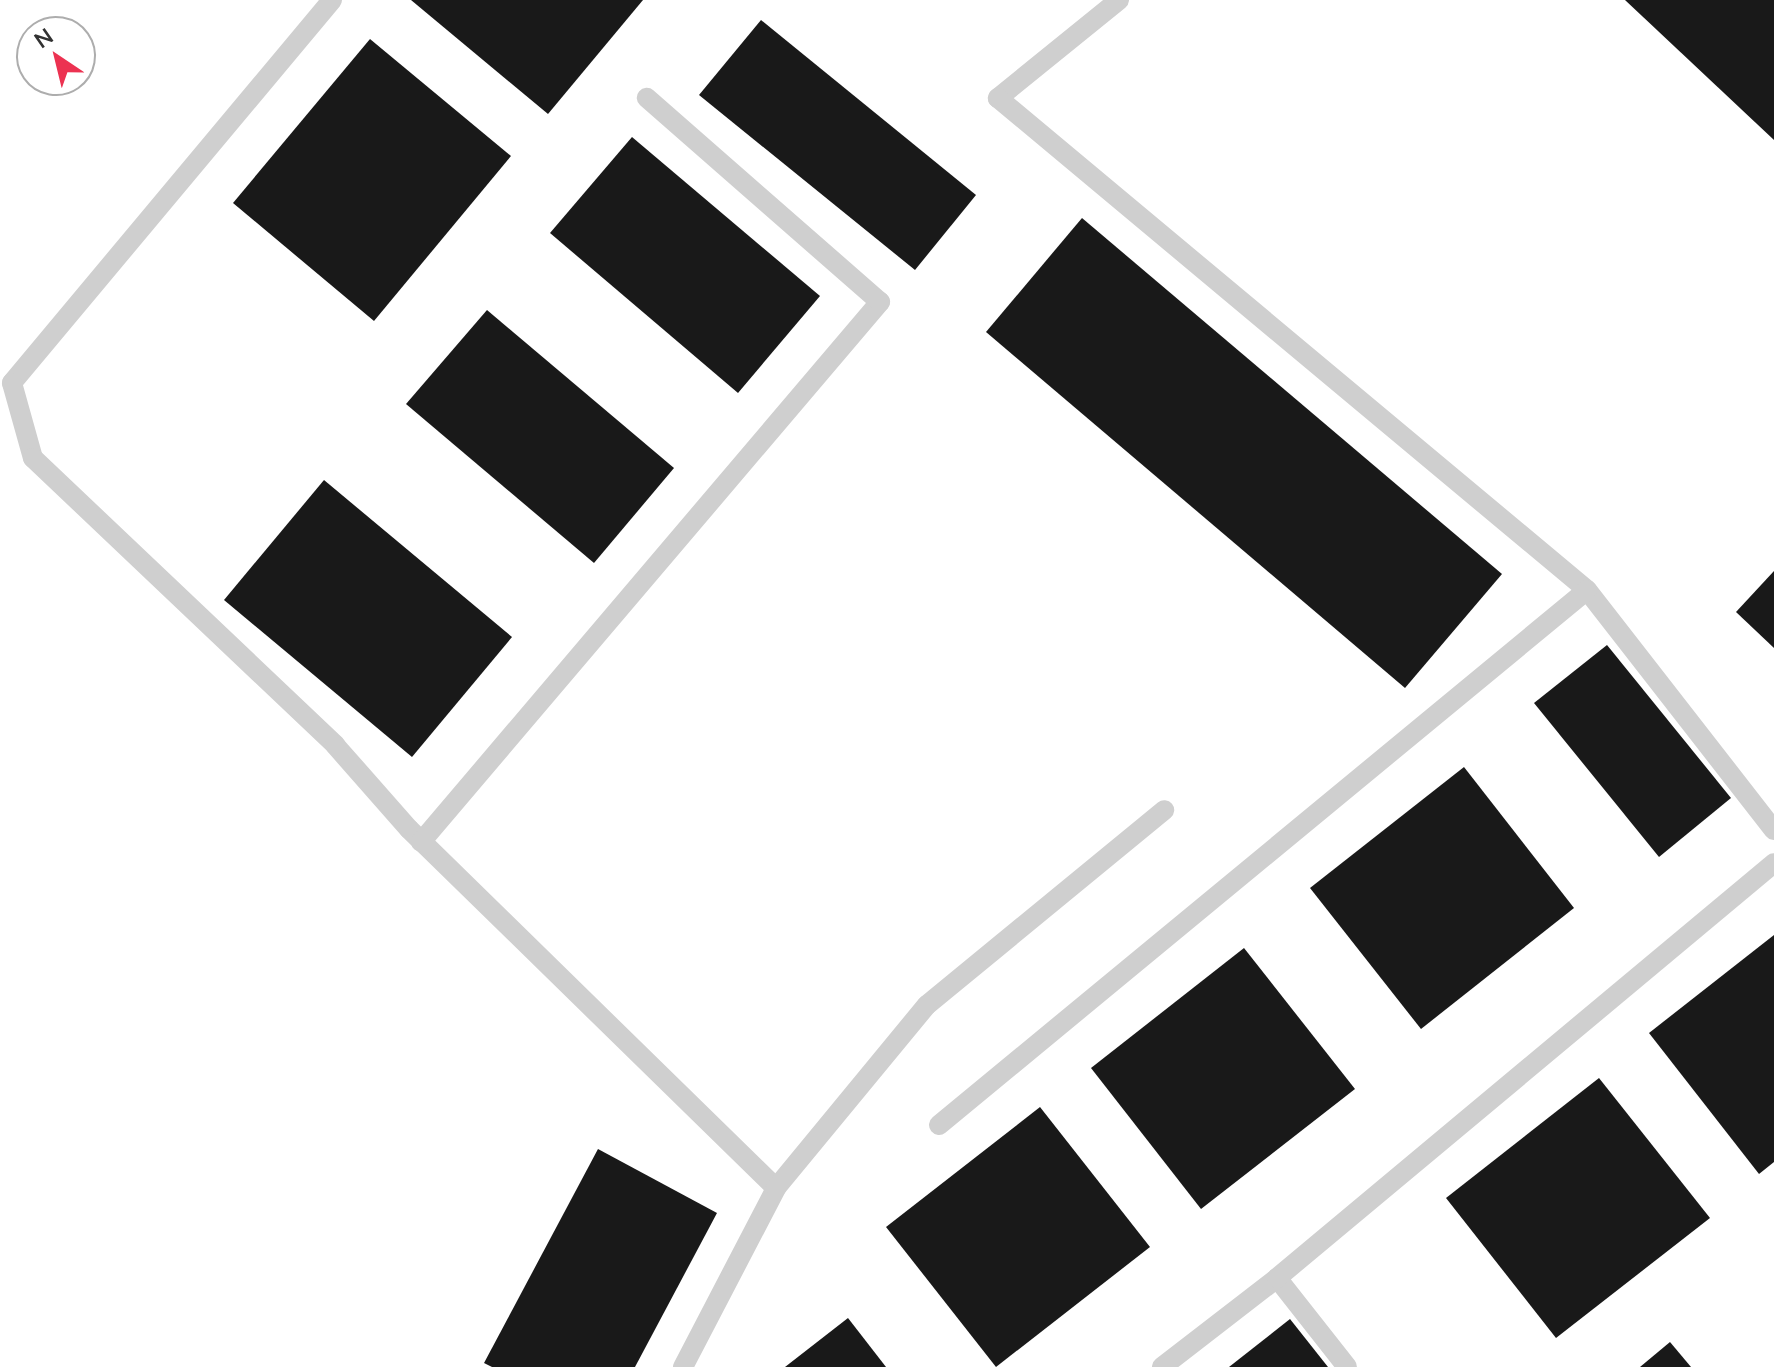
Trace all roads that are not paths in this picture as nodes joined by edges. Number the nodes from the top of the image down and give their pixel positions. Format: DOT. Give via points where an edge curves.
graph roads {
  1 [pos="332,0"];
  2 [pos="1119,0"];
  3 [pos="647,98"];
  4 [pos="1587,590"];
  5 [pos="1164,810"];
  6 [pos="1774,830"];
  7 [pos="421,842"];
  8 [pos="1774,863"];
  9 [pos="939,1125"];
  10 [pos="776,1188"];
  11 [pos="1277,1278"];
  12 [pos="683,1367"];
  13 [pos="1162,1367"];
  14 [pos="1347,1367"];
  1 -- 7 [label="lane" via="12,383 33,458 335,745"];
  2 -- 4 [label="lane" via="998,98"];
  3 -- 7 [label="lane" via="880,302"];
  4 -- 6 [label="lane"];
  4 -- 9 [label="lane"];
  5 -- 10 [label="lane" via="927,1005"];
  7 -- 10 [label="lane"];
  8 -- 11 [label="lane"];
  10 -- 12 [label="lane"];
  11 -- 13 [label="lane"];
  11 -- 14 [label="lane"];
}
